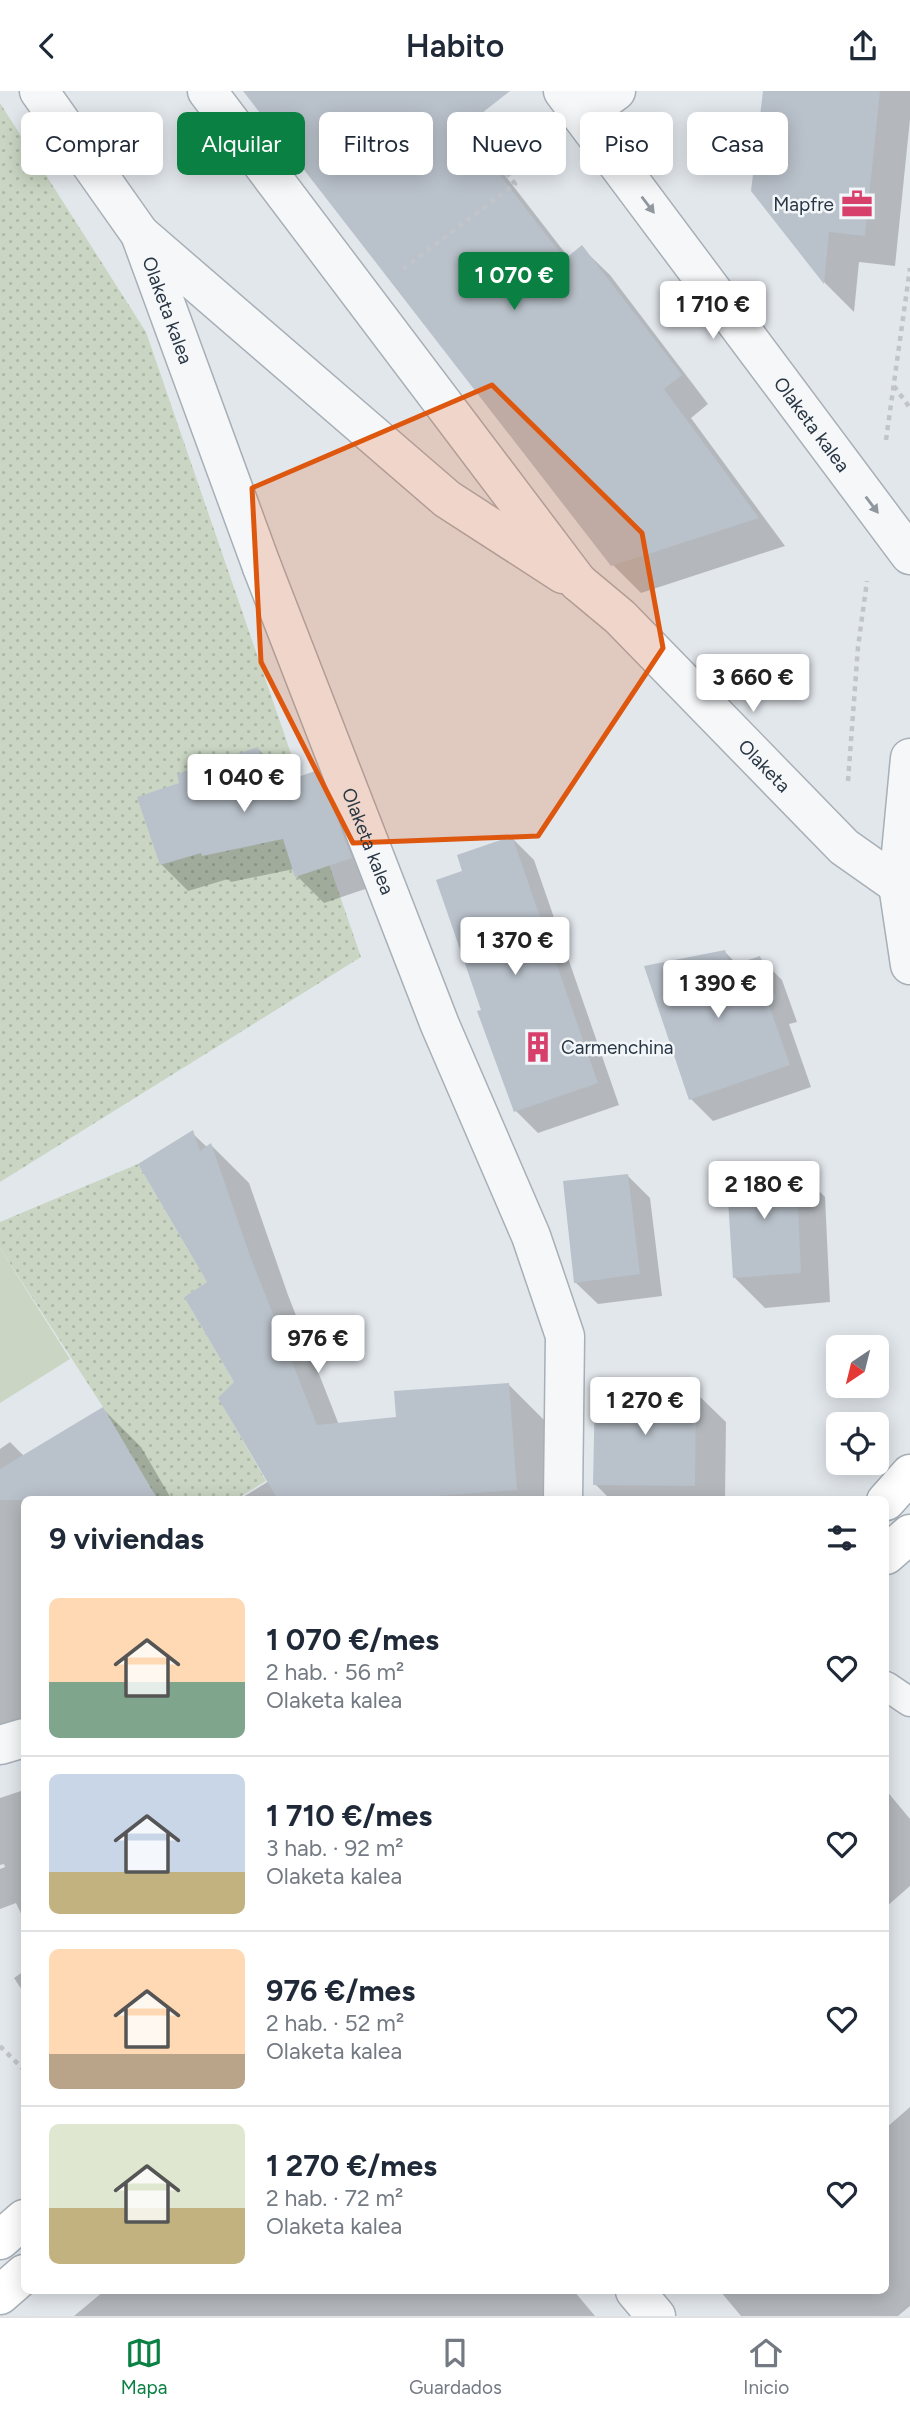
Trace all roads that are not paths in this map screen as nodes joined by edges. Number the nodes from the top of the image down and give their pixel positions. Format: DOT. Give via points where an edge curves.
graph roads {
  1 [pos="39,91"];
  2 [pos="207,91"];
  3 [pos="616,91"];
  4 [pos="573,103"];
  5 [pos="140,234"];
  6 [pos="910,555"];
  7 [pos="578,582"];
  8 [pos="910,758"];
  9 [pos="898,885"];
  10 [pos="910,965"];
  11 [pos="910,1474"];
  12 [pos="563,1496"];
  13 [pos="889,1498"];
  14 [pos="910,1534"];
  15 [pos="889,1552"];
  16 [pos="889,1688"];
  17 [pos="910,1702"];
  18 [pos="21,1739"];
  19 [pos="0,1745"];
  20 [pos="21,2222"];
  21 [pos="0,2240"];
  22 [pos="21,2277"];
  23 [pos="638,2294"];
  24 [pos="0,2295"];
  25 [pos="656,2316"];
  1 -- 5 [label="street, Olaketa kalea"];
  2 -- 7 [label="street"];
  3 -- 4 [label="street"];
  4 -- 6 [label="street, Olaketa kalea, one-way"];
  5 -- 7 [label="street" via="447,499"];
  5 -- 12 [label="street, Olaketa kalea" via="262,567 440,1025 531,1235 565,1336"];
  7 -- 9 [label="street, Olaketa" via="620,617 844,847"];
  8 -- 9 [label="street"];
  9 -- 10 [label="street"];
  11 -- 13 [label="main road"];
  14 -- 15 [label="main road"];
  16 -- 17 [label="lane"];
  18 -- 19 [label="street"];
  20 -- 21 [label="main road"];
  22 -- 24 [label="main road"];
  23 -- 25 [label="street"];
}
